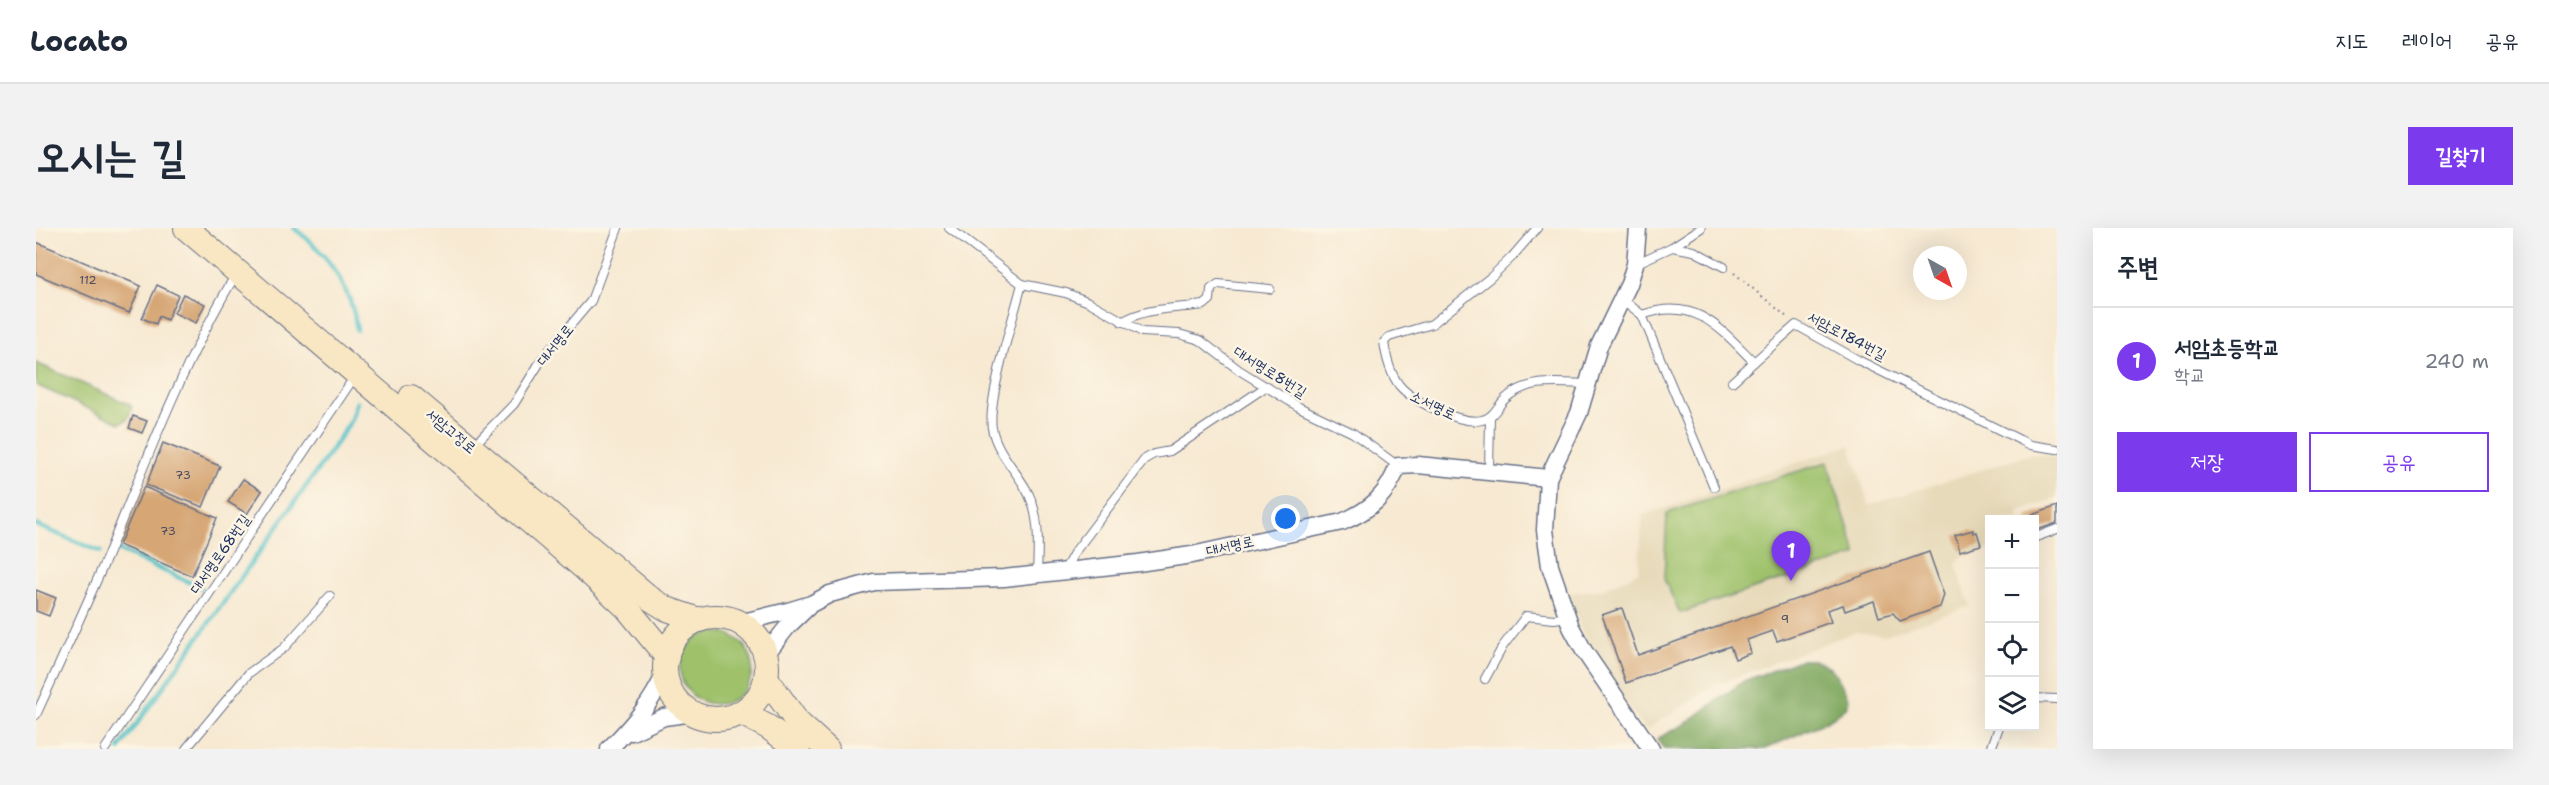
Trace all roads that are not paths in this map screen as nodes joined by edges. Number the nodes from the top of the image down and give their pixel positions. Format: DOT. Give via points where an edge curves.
graph roads {
  1 [pos="186,228"];
  2 [pos="211,228"];
  3 [pos="618,228"];
  4 [pos="949,228"];
  5 [pos="1537,228"];
  6 [pos="1701,228"];
  7 [pos="1636,230"];
  8 [pos="1672,247"];
  9 [pos="1635,264"];
  10 [pos="1724,267"];
  11 [pos="237,271"];
  12 [pos="1022,284"];
  13 [pos="1270,289"];
  14 [pos="1623,300"];
  15 [pos="1642,315"];
  16 [pos="1122,322"];
  17 [pos="1755,362"];
  18 [pos="357,373"];
  19 [pos="1732,382"];
  20 [pos="1588,384"];
  21 [pos="1267,386"];
  22 [pos="1490,417"];
  23 [pos="471,448"];
  24 [pos="2057,449"];
  25 [pos="1398,466"];
  26 [pos="1489,471"];
  27 [pos="1548,478"];
  28 [pos="1714,487"];
  29 [pos="2057,529"];
  30 [pos="2039,536"];
  31 [pos="1064,572"];
  32 [pos="1037,575"];
  33 [pos="330,596"];
  34 [pos="811,604"];
  35 [pos="1567,617"];
  36 [pos="699,620"];
  37 [pos="739,623"];
  38 [pos="766,654"];
  39 [pos="666,665"];
  40 [pos="766,678"];
  41 [pos="1485,679"];
  42 [pos="2039,698"];
  43 [pos="2057,699"];
  44 [pos="741,712"];
  45 [pos="693,713"];
  46 [pos="36,715"];
  47 [pos="1997,731"];
  48 [pos="613,746"];
  49 [pos="105,749"];
  50 [pos="186,749"];
  51 [pos="798,749"];
  52 [pos="827,749"];
  53 [pos="1651,749"];
  54 [pos="1991,749"];
  1 -- 11 [label="main road, 서암고정로"];
  2 -- 23 [label="main road, 서암고정로"];
  3 -- 23 [label="lane, 대서명로" via="591,301 542,359 514,404"];
  4 -- 12 [label="lane, 대서명로8번길"];
  5 -- 22 [label="lane, 소서명로" via="1511,258 1442,317 1384,342 1390,369 1410,395 1455,417 1476,421"];
  6 -- 8 [label="lane"];
  7 -- 9 [label="street"];
  8 -- 9 [label="lane"];
  8 -- 10 [label="lane" via="1694,251"];
  9 -- 14 [label="street"];
  11 -- 18 [label="main road, 서암고정로"];
  11 -- 46 [label="lane" via="191,358"];
  12 -- 16 [label="lane, 대서명로8번길" via="1066,293 1108,311"];
  12 -- 32 [label="lane" via="996,386 991,426 1000,449 1033,503"];
  13 -- 16 [label="lane" via="1218,284 1211,289 1210,300 1204,305 1146,311"];
  14 -- 15 [label="lane"];
  14 -- 20 [label="street" via="1599,346"];
  15 -- 17 [label="lane" via="1679,308 1695,313 1714,324"];
  15 -- 28 [label="lane"];
  16 -- 21 [label="lane, 대서명로8번길" via="1142,332 1192,336"];
  17 -- 19 [label="lane"];
  17 -- 24 [label="lane, 서암로184번길" via="1796,325 2020,440"];
  18 -- 39 [label="main road, 서암고정로" via="627,608"];
  18 -- 49 [label="lane, 대서명로68번길"];
  20 -- 22 [label="lane" via="1534,383 1522,387"];
  20 -- 27 [label="street" via="1573,430"];
  21 -- 25 [label="lane, 대서명로8번길" via="1299,407 1353,433"];
  21 -- 31 [label="lane" via="1170,452 1145,459"];
  22 -- 26 [label="lane"];
  23 -- 36 [label="main road, 서암고정로" via="651,599"];
  25 -- 26 [label="street"];
  25 -- 31 [label="street, 대서명로" via="1374,506 1342,522 1192,555"];
  26 -- 27 [label="street"];
  27 -- 35 [label="street" via="1545,530 1550,566"];
  29 -- 30 [label="lane"];
  31 -- 32 [label="street, 대서명로"];
  32 -- 34 [label="street, 대서명로" via="874,582 830,594"];
  33 -- 50 [label="lane" via="284,648 249,674"];
  34 -- 37 [label="street, 대서명로"];
  34 -- 38 [label="street"];
  35 -- 41 [label="lane" via="1526,616"];
  35 -- 53 [label="street" via="1584,651"];
  36 -- 37 [label="main road" via="715,617"];
  36 -- 39 [label="main road" via="673,641"];
  37 -- 38 [label="main road" via="758,639"];
  38 -- 40 [label="main road"];
  39 -- 45 [label="main road" via="670,689 679,703"];
  39 -- 48 [label="street" via="655,696"];
  40 -- 44 [label="main road" via="755,702"];
  40 -- 52 [label="main road" via="798,723"];
  42 -- 43 [label="lane"];
  44 -- 45 [label="main road" via="709,719"];
  44 -- 51 [label="main road"];
  45 -- 48 [label="street" via="648,723"];
  47 -- 54 [label="lane"];
}
